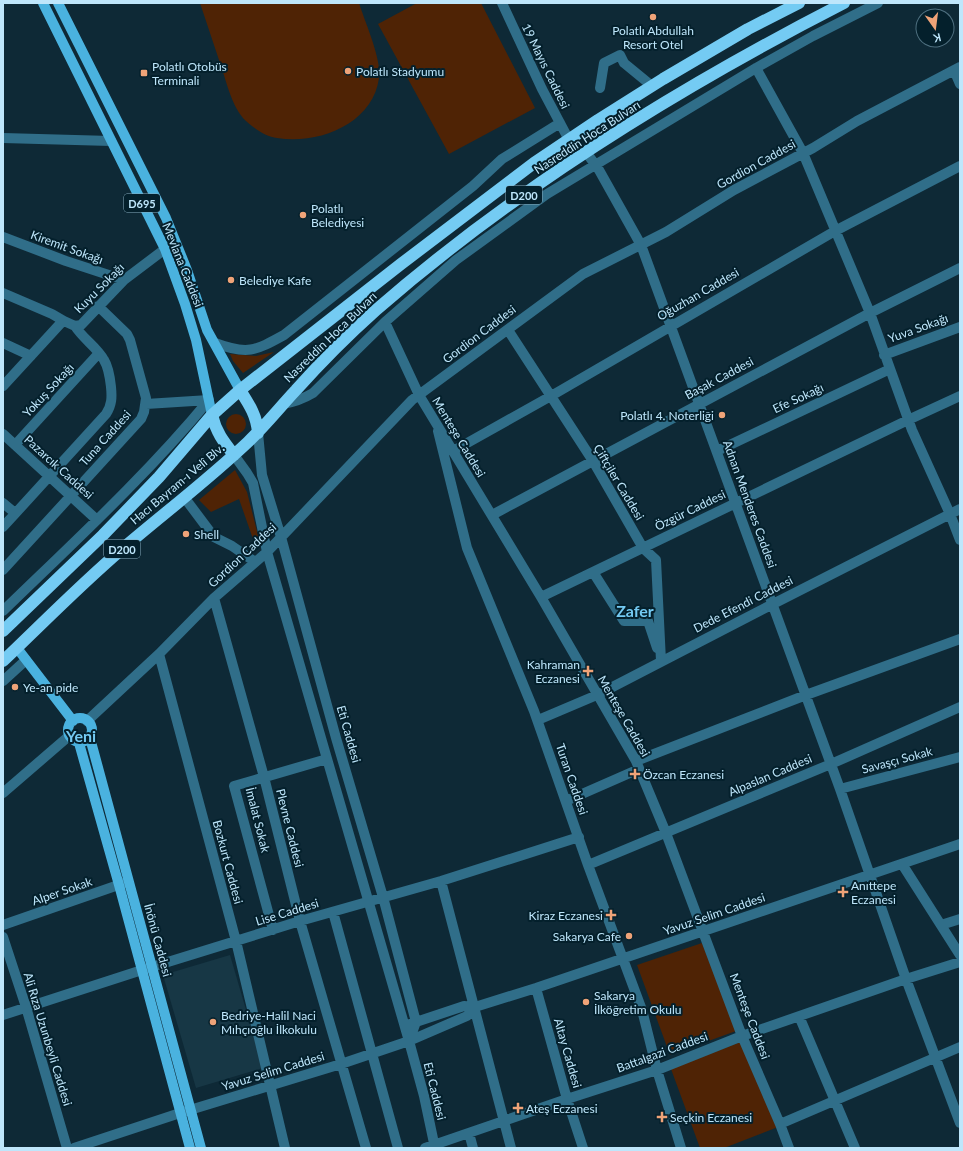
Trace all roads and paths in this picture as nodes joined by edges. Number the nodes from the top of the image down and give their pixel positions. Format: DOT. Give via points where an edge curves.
graph roads {
  1 [pos="43,3"];
  2 [pos="58,3"];
  3 [pos="502,3"];
  4 [pos="799,3"];
  5 [pos="844,3"];
  6 [pos="878,3"];
  7 [pos="756,68"];
  8 [pos="957,68"];
  9 [pos="960,84"];
  10 [pos="652,86"];
  11 [pos="600,88"];
  12 [pos="560,124"];
  13 [pos="3,138"];
  14 [pos="569,140"];
  15 [pos="111,141"];
  16 [pos="586,152"];
  17 [pos="803,153"];
  18 [pos="596,164"];
  19 [pos="960,166"];
  20 [pos="835,231"];
  21 [pos="409,236"];
  22 [pos="3,237"];
  23 [pos="641,244"];
  24 [pos="165,249"];
  25 [pos="420,249"];
  26 [pos="960,268"];
  27 [pos="124,280"];
  28 [pos="3,293"];
  29 [pos="98,306"];
  30 [pos="870,313"];
  31 [pos="64,321"];
  32 [pos="385,322"];
  33 [pos="671,325"];
  34 [pos="75,326"];
  35 [pos="960,327"];
  36 [pos="508,330"];
  37 [pos="3,343"];
  38 [pos="215,344"];
  39 [pos="99,353"];
  40 [pos="884,355"];
  41 [pos="31,356"];
  42 [pos="890,369"];
  43 [pos="3,386"];
  44 [pos="240,390"];
  45 [pos="419,395"];
  46 [pos="551,396"];
  47 [pos="960,396"];
  48 [pos="209,400"];
  49 [pos="699,403"];
  50 [pos="146,404"];
  51 [pos="224,404"];
  52 [pos="283,404"];
  53 [pos="212,415"];
  54 [pos="908,420"];
  55 [pos="435,421"];
  56 [pos="258,433"];
  57 [pos="3,434"];
  58 [pos="247,443"];
  59 [pos="15,445"];
  60 [pos="453,451"];
  61 [pos="717,451"];
  62 [pos="234,455"];
  63 [pos="593,461"];
  64 [pos="153,464"];
  65 [pos="163,473"];
  66 [pos="49,475"];
  67 [pos="71,495"];
  68 [pos="184,497"];
  69 [pos="3,503"];
  70 [pos="736,503"];
  71 [pos="960,510"];
  72 [pos="16,513"];
  73 [pos="950,514"];
  74 [pos="492,515"];
  75 [pos="97,520"];
  76 [pos="3,527"];
  77 [pos="281,538"];
  78 [pos="960,540"];
  79 [pos="643,548"];
  80 [pos="267,552"];
  81 [pos="255,562"];
  82 [pos="3,570"];
  83 [pos="594,572"];
  84 [pos="541,597"];
  85 [pos="214,598"];
  86 [pos="773,604"];
  87 [pos="3,611"];
  88 [pos="3,631"];
  89 [pos="960,639"];
  90 [pos="17,648"];
  91 [pos="159,654"];
  92 [pos="26,660"];
  93 [pos="3,661"];
  94 [pos="661,661"];
  95 [pos="3,681"];
  96 [pos="597,695"];
  97 [pos="806,695"];
  98 [pos="960,707"];
  99 [pos="73,720"];
  100 [pos="538,720"];
  101 [pos="88,721"];
  102 [pos="69,736"];
  103 [pos="90,738"];
  104 [pos="78,743"];
  105 [pos="960,757"];
  106 [pos="327,759"];
  107 [pos="831,764"];
  108 [pos="637,765"];
  109 [pos="264,777"];
  110 [pos="840,789"];
  111 [pos="3,793"];
  112 [pos="566,801"];
  113 [pos="666,833"];
  114 [pos="579,837"];
  115 [pos="960,844"];
  116 [pos="902,864"];
  117 [pos="588,865"];
  118 [pos="870,875"];
  119 [pos="441,881"];
  120 [pos="124,883"];
  121 [pos="383,897"];
  122 [pos="369,902"];
  123 [pos="333,912"];
  124 [pos="960,918"];
  125 [pos="300,921"];
  126 [pos="3,925"];
  127 [pos="941,925"];
  128 [pos="273,930"];
  129 [pos="704,932"];
  130 [pos="3,937"];
  131 [pos="236,941"];
  132 [pos="960,955"];
  133 [pos="623,959"];
  134 [pos="960,962"];
  135 [pos="152,967"];
  136 [pos="142,970"];
  137 [pos="906,979"];
  138 [pos="536,988"];
  139 [pos="26,1007"];
  140 [pos="475,1007"];
  141 [pos="3,1015"];
  142 [pos="799,1016"];
  143 [pos="416,1022"];
  144 [pos="405,1026"];
  145 [pos="742,1036"];
  146 [pos="409,1041"];
  147 [pos="960,1047"];
  148 [pos="371,1054"];
  149 [pos="935,1057"];
  150 [pos="341,1064"];
  151 [pos="657,1070"];
  152 [pos="270,1085"];
  153 [pos="567,1099"];
  154 [pos="834,1100"];
  155 [pos="185,1111"];
  156 [pos="503,1121"];
  157 [pos="960,1123"];
  158 [pos="780,1124"];
  159 [pos="469,1133"];
  160 [pos="432,1147"];
  161 [pos="67,1148"];
  162 [pos="74,1148"];
  163 [pos="190,1148"];
  164 [pos="200,1148"];
  165 [pos="285,1148"];
  166 [pos="366,1148"];
  167 [pos="398,1148"];
  168 [pos="473,1148"];
  169 [pos="511,1148"];
  170 [pos="583,1148"];
  171 [pos="681,1148"];
  172 [pos="789,1148"];
  173 [pos="854,1148"];
  1 -- 15 [label="main road, Mevlana Caddesi / D695"];
  2 -- 38 [label="main road, Mevlana Caddesi / D695" via="166,218 205,324"];
  3 -- 12 [label="street, 19 Mayıs Caddesi"];
  4 -- 10 [label="highway, Nasreddin Hoca Bulvarı / D200" via="748,29"];
  5 -- 16 [label="highway, Nasreddin Hoca Bulvarı / D200" via="685,91"];
  6 -- 7 [label="street"];
  7 -- 17 [label="street"];
  7 -- 18 [label="street"];
  8 -- 9 [label="street"];
  8 -- 17 [label="street, Gordion Caddesi"];
  10 -- 11 [label="street" via="624,63 620,55 604,63"];
  10 -- 14 [label="highway, Nasreddin Hoca Bulvarı / D200"];
  12 -- 14 [label="street, 19 Mayıs Caddesi"];
  12 -- 21 [label="street" via="502,159 473,186"];
  13 -- 15 [label="street"];
  14 -- 25 [label="highway, Nasreddin Hoca Bulvarı / D200" via="509,181"];
  15 -- 24 [label="main road, Mevlana Caddesi / D695"];
  16 -- 18 [label="street, Adnan Menderes Caddesi"];
  16 -- 52 [label="highway, Nasreddin Hoca Bulvarı / D200" via="409,282 350,334"];
  17 -- 20 [label="street"];
  17 -- 23 [label="street, Gordion Caddesi"];
  18 -- 23 [label="street, Adnan Menderes Caddesi"];
  18 -- 32 [label="street" via="547,194 456,260"];
  19 -- 20 [label="street, Oğuzhan Caddesi"];
  20 -- 30 [label="street"];
  20 -- 33 [label="street, Oğuzhan Caddesi"];
  21 -- 25 [label="street"];
  21 -- 38 [label="street" via="284,335 254,350 240,351"];
  22 -- 27 [label="street, Kiremit Sokağı"];
  23 -- 33 [label="street, Adnan Menderes Caddesi"];
  23 -- 36 [label="street, Gordion Caddesi" via="583,274"];
  24 -- 27 [label="street, Kuyu Sokağı"];
  24 -- 48 [label="main road, Mevlana Caddesi / D695" via="186,304"];
  25 -- 44 [label="highway, Nasreddin Hoca Bulvarı / D200"];
  26 -- 30 [label="street, Başak Caddesi"];
  27 -- 29 [label="street, Kuyu Sokağı"];
  28 -- 31 [label="street"];
  29 -- 34 [label="street, Kuyu Sokağı" via="81,325"];
  29 -- 50 [label="street, Tuna Caddesi" via="130,340"];
  30 -- 40 [label="street"];
  30 -- 49 [label="street, Başak Caddesi"];
  31 -- 34 [label="street, Kuyu Sokağı"];
  31 -- 41 [label="street, Kuyu Sokağı"];
  32 -- 45 [label="street, Menteşe Caddesi"];
  32 -- 52 [label="street" via="313,393 304,399"];
  33 -- 46 [label="street, Oğuzhan Caddesi"];
  33 -- 49 [label="street, Adnan Menderes Caddesi"];
  34 -- 39 [label="street"];
  35 -- 40 [label="street, Yuva Sokağı"];
  36 -- 45 [label="street, Gordion Caddesi"];
  36 -- 46 [label="street, Çiftçiler Caddesi"];
  37 -- 41 [label="street"];
  38 -- 44 [label="main road, Mevlana Caddesi / D695"];
  39 -- 59 [label="street, Yokuş Sokağı"];
  39 -- 66 [label="street" via="104,358 108,370 111,405 106,414"];
  40 -- 42 [label="street"];
  41 -- 43 [label="street, Kuyu Sokağı"];
  42 -- 54 [label="street"];
  42 -- 61 [label="street, Efe Sokağı"];
  44 -- 51 [label="highway, Nasreddin Hoca Bulvarı / D200"];
  44 -- 56 [label="highway" via="256,418"];
  45 -- 55 [label="street, Menteşe Caddesi"];
  45 -- 77 [label="street, Gordion Caddesi"];
  46 -- 60 [label="street, Oğuzhan Caddesi"];
  46 -- 63 [label="street, Çiftçiler Caddesi"];
  47 -- 54 [label="street, Özgür Caddesi"];
  48 -- 50 [label="street"];
  48 -- 53 [label="main road, Mevlana Caddesi / D695"];
  48 -- 64 [label="street"];
  49 -- 61 [label="street, Adnan Menderes Caddesi"];
  49 -- 63 [label="street, Başak Caddesi"];
  50 -- 67 [label="street, Tuna Caddesi" via="141,419"];
  51 -- 53 [label="highway, Hacı Bayram-ı Velî Blv. / D200"];
  52 -- 56 [label="highway, Nasreddin Hoca Bulvarı / D200"];
  53 -- 62 [label="highway" via="218,435"];
  53 -- 65 [label="highway, Hacı Bayram-ı Velî Blv. / D200"];
  54 -- 70 [label="street, Özgür Caddesi"];
  54 -- 73 [label="street"];
  55 -- 60 [label="street, Menteşe Caddesi"];
  55 -- 100 [label="street, Turan Caddesi" via="467,548"];
  56 -- 58 [label="highway, Nasreddin Hoca Bulvarı / D200"];
  56 -- 77 [label="street, Eti Caddesi" via="262,475"];
  57 -- 59 [label="street, Pazarcık Caddesi"];
  58 -- 62 [label="highway, Hacı Bayram-ı Velî Blv. / D200"];
  59 -- 66 [label="street, Pazarcık Caddesi"];
  60 -- 74 [label="street, Menteşe Caddesi"];
  61 -- 70 [label="street, Adnan Menderes Caddesi"];
  62 -- 68 [label="highway, Hacı Bayram-ı Velî Blv. / D200"];
  62 -- 80 [label="street, Eti Caddesi" via="253,483"];
  63 -- 74 [label="street, Başak Caddesi"];
  63 -- 79 [label="street, Çiftçiler Caddesi"];
  64 -- 65 [label="street"];
  64 -- 75 [label="street"];
  65 -- 88 [label="highway, Hacı Bayram-ı Velî Blv. / D200" via="80,558"];
  66 -- 67 [label="street, Pazarcık Caddesi"];
  66 -- 72 [label="street"];
  67 -- 75 [label="street, Pazarcık Caddesi"];
  67 -- 82 [label="street, Tuna Caddesi"];
  68 -- 81 [label="street" via="214,537"];
  68 -- 90 [label="highway, Hacı Bayram-ı Velî Blv. / D200" via="119,552"];
  69 -- 72 [label="street"];
  70 -- 79 [label="street, Özgür Caddesi"];
  70 -- 86 [label="street, Adnan Menderes Caddesi"];
  71 -- 73 [label="street, Dede Efendi Caddesi"];
  72 -- 76 [label="street"];
  73 -- 78 [label="street"];
  73 -- 86 [label="street, Dede Efendi Caddesi"];
  74 -- 84 [label="street, Menteşe Caddesi"];
  75 -- 87 [label="street"];
  77 -- 80 [label="street, Gordion Caddesi"];
  77 -- 121 [label="street, Eti Caddesi"];
  79 -- 83 [label="street, Özgür Caddesi"];
  79 -- 94 [label="street, Çiftçiler Caddesi" via="656,560"];
  80 -- 81 [label="street, Gordion Caddesi"];
  80 -- 106 [label="street, Eti Caddesi"];
  81 -- 85 [label="street, Gordion Caddesi"];
  83 -- 84 [label="street, Özgür Caddesi"];
  83 -- 94 [label="street" via="624,621 648,620"];
  84 -- 96 [label="street, Menteşe Caddesi"];
  85 -- 91 [label="street, Gordion Caddesi"];
  85 -- 109 [label="street, Plevne Caddesi"];
  86 -- 94 [label="street, Dede Efendi Caddesi"];
  86 -- 97 [label="street, Adnan Menderes Caddesi"];
  89 -- 97 [label="street"];
  90 -- 92 [label="main road"];
  90 -- 93 [label="highway, Hacı Bayram-ı Velî Blv. / D200"];
  91 -- 101 [label="street, Gordion Caddesi"];
  91 -- 131 [label="street, Bozkurt Caddesi"];
  92 -- 95 [label="street"];
  92 -- 99 [label="main road"];
  94 -- 96 [label="street, Dede Efendi Caddesi"];
  96 -- 100 [label="street, Dede Efendi Caddesi"];
  96 -- 108 [label="street, Menteşe Caddesi"];
  97 -- 107 [label="street, Adnan Menderes Caddesi"];
  97 -- 108 [label="street"];
  98 -- 107 [label="street, Alpaslan Caddesi"];
  99 -- 101 [label="main road" via="80,718"];
  99 -- 102 [label="main road" via="68,727"];
  100 -- 112 [label="street, Turan Caddesi"];
  101 -- 103 [label="main road" via="92,727"];
  102 -- 104 [label="main road"];
  102 -- 111 [label="street"];
  103 -- 104 [label="main road"];
  103 -- 120 [label="main road, İnönü Caddesi"];
  104 -- 120 [label="main road, İnönü Caddesi"];
  105 -- 110 [label="street, Savaşçı Sokak"];
  106 -- 109 [label="street, İmalat Sokak"];
  106 -- 122 [label="street, Eti Caddesi"];
  107 -- 110 [label="street, Adnan Menderes Caddesi"];
  107 -- 113 [label="street, Alpaslan Caddesi"];
  108 -- 112 [label="street"];
  108 -- 113 [label="street, Menteşe Caddesi"];
  109 -- 125 [label="street, Plevne Caddesi"];
  109 -- 128 [label="street, İmalat Sokak" via="234,786"];
  110 -- 118 [label="street, Adnan Menderes Caddesi"];
  112 -- 114 [label="street, Turan Caddesi"];
  113 -- 117 [label="street, Alpaslan Caddesi"];
  113 -- 129 [label="street, Menteşe Caddesi"];
  114 -- 117 [label="street, Turan Caddesi"];
  114 -- 119 [label="street, Lise Caddesi"];
  115 -- 116 [label="street, Yavuz Selim Caddesi"];
  116 -- 118 [label="street, Yavuz Selim Caddesi"];
  116 -- 127 [label="street"];
  117 -- 133 [label="street, Turan Caddesi"];
  118 -- 129 [label="street, Yavuz Selim Caddesi"];
  118 -- 137 [label="street, Adnan Menderes Caddesi"];
  119 -- 121 [label="street, Lise Caddesi"];
  119 -- 140 [label="street"];
  120 -- 126 [label="street, Alper Sokak"];
  120 -- 135 [label="main road, İnönü Caddesi"];
  120 -- 136 [label="main road, İnönü Caddesi"];
  121 -- 122 [label="street, Lise Caddesi"];
  121 -- 143 [label="street, Eti Caddesi"];
  122 -- 123 [label="street, Lise Caddesi"];
  122 -- 144 [label="street, Eti Caddesi"];
  123 -- 125 [label="street, Lise Caddesi"];
  123 -- 148 [label="street"];
  124 -- 127 [label="street"];
  125 -- 128 [label="street, Lise Caddesi"];
  125 -- 150 [label="street, Plevne Caddesi"];
  127 -- 132 [label="street"];
  128 -- 131 [label="street, Lise Caddesi"];
  129 -- 133 [label="street, Yavuz Selim Caddesi"];
  129 -- 145 [label="street, Menteşe Caddesi"];
  130 -- 139 [label="street, Ali Rıza Uzunbeyli Caddesi"];
  131 -- 135 [label="street, Lise Caddesi"];
  131 -- 152 [label="street, Bozkurt Caddesi"];
  133 -- 138 [label="street, Yavuz Selim Caddesi"];
  133 -- 151 [label="street, Turan Caddesi" via="642,1010"];
  134 -- 137 [label="street, Battalgazi Caddesi"];
  135 -- 136 [label="street, Lise Caddesi"];
  135 -- 155 [label="main road, İnönü Caddesi"];
  136 -- 139 [label="street, Lise Caddesi"];
  136 -- 155 [label="main road, İnönü Caddesi"];
  137 -- 142 [label="street, Battalgazi Caddesi"];
  137 -- 149 [label="street, Adnan Menderes Caddesi"];
  138 -- 140 [label="street, Yavuz Selim Caddesi"];
  138 -- 153 [label="street, Altay Caddesi"];
  139 -- 141 [label="street, Lise Caddesi"];
  139 -- 161 [label="street, Ali Rıza Uzunbeyli Caddesi"];
  140 -- 143 [label="street, Yavuz Selim Caddesi" via="464,1006"];
  140 -- 146 [label="street, Yavuz Selim Caddesi" via="466,1016"];
  140 -- 156 [label="street"];
  142 -- 145 [label="street, Battalgazi Caddesi"];
  142 -- 154 [label="street"];
  143 -- 144 [label="street, Yavuz Selim Caddesi"];
  143 -- 146 [label="street"];
  144 -- 146 [label="street, Eti Caddesi"];
  145 -- 151 [label="street, Battalgazi Caddesi"];
  145 -- 158 [label="street, Menteşe Caddesi"];
  146 -- 148 [label="street, Yavuz Selim Caddesi"];
  146 -- 160 [label="street, Eti Caddesi" via="424,1096"];
  147 -- 149 [label="street"];
  148 -- 150 [label="street, Yavuz Selim Caddesi"];
  148 -- 167 [label="street"];
  149 -- 154 [label="street"];
  149 -- 157 [label="street, Adnan Menderes Caddesi"];
  150 -- 152 [label="street, Yavuz Selim Caddesi"];
  150 -- 166 [label="street, Plevne Caddesi"];
  151 -- 153 [label="street, Battalgazi Caddesi"];
  151 -- 171 [label="street, Turan Caddesi"];
  152 -- 155 [label="street, Yavuz Selim Caddesi"];
  152 -- 165 [label="street, Bozkurt Caddesi"];
  153 -- 156 [label="street, Battalgazi Caddesi"];
  153 -- 170 [label="street, Altay Caddesi"];
  154 -- 158 [label="street"];
  154 -- 173 [label="street"];
  155 -- 162 [label="street, Yavuz Selim Caddesi"];
  155 -- 163 [label="main road, İnönü Caddesi"];
  155 -- 164 [label="main road, İnönü Caddesi"];
  156 -- 159 [label="street, Battalgazi Caddesi"];
  156 -- 169 [label="street"];
  158 -- 172 [label="street, Menteşe Caddesi"];
  159 -- 160 [label="street, Battalgazi Caddesi"];
  159 -- 168 [label="street"];
}
